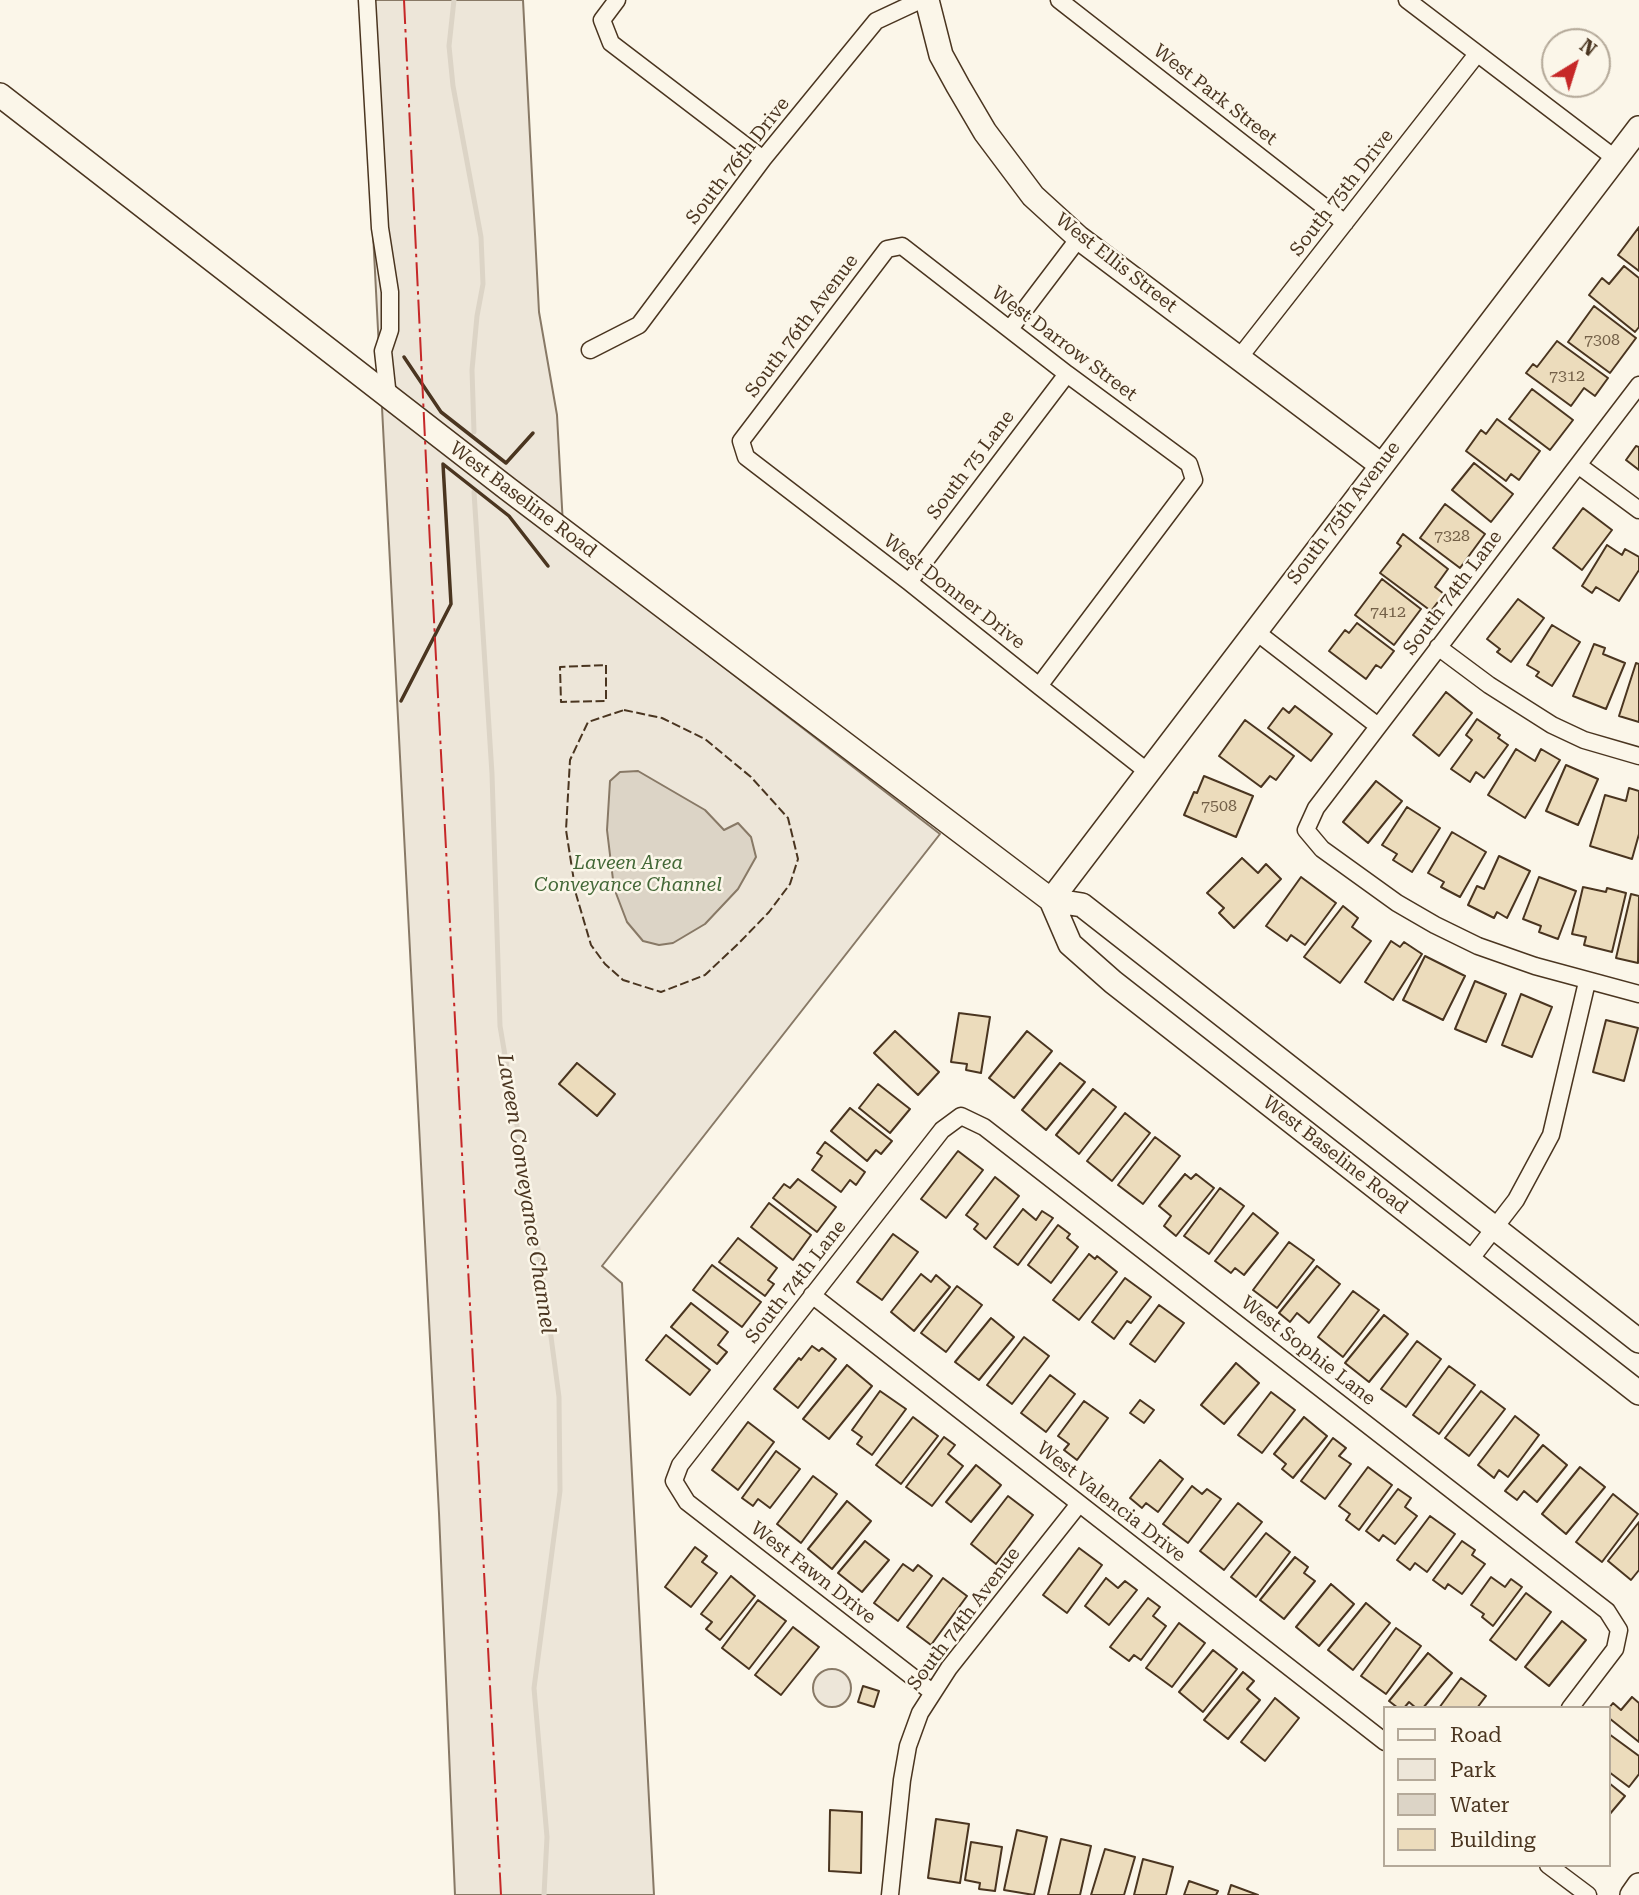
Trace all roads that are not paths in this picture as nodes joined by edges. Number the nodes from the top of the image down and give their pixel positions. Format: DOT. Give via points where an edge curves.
graph roads {
  1 [pos="367,0"];
  2 [pos="617,0"];
  3 [pos="924,0"];
  4 [pos="1059,0"];
  5 [pos="1407,0"];
  6 [pos="1477,54"];
  7 [pos="0,95"];
  8 [pos="1639,128"];
  9 [pos="763,159"];
  10 [pos="1616,159"];
  11 [pos="1345,223"];
  12 [pos="1079,238"];
  13 [pos="902,246"];
  14 [pos="1010,329"];
  15 [pos="590,350"];
  16 [pos="1239,358"];
  17 [pos="1067,374"];
  18 [pos="1639,385"];
  19 [pos="388,397"];
  20 [pos="741,440"];
  21 [pos="1381,465"];
  22 [pos="1578,465"];
  23 [pos="1639,510"];
  24 [pos="909,582"];
  25 [pos="1255,631"];
  26 [pos="1438,647"];
  27 [pos="1039,686"];
  28 [pos="1378,726"];
  29 [pos="1639,756"];
  30 [pos="1148,772"];
  31 [pos="1051,900"];
  32 [pos="1587,982"];
  33 [pos="1639,994"];
  34 [pos="961,1116"];
  35 [pos="1494,1228"];
  36 [pos="1469,1261"];
  37 [pos="812,1295"];
  38 [pos="1639,1341"];
  39 [pos="1639,1393"];
  40 [pos="674,1481"];
  41 [pos="1079,1504"];
  42 [pos="932,1692"];
  43 [pos="1572,1706"];
  44 [pos="1384,1741"];
  45 [pos="1551,1867"];
  46 [pos="1639,1885"];
  47 [pos="890,1895"];
  48 [pos="1588,1895"];
  49 [pos="1632,1895"];
  1 -- 19 [label="street" via="380,228 390,292 390,330 383,351"];
  2 -- 9 [label="street" via="602,20 611,43"];
  3 -- 9 [label="street, South 76th Drive" via="876,21"];
  3 -- 12 [label="main road, West Ellis Street" via="941,55 985,132 1033,196"];
  4 -- 11 [label="street, West Park Street"];
  5 -- 6 [label="street"];
  6 -- 10 [label="street"];
  6 -- 11 [label="street, South 75th Drive"];
  7 -- 19 [label="main road, West Baseline Road"];
  8 -- 10 [label="main road, South 75th Avenue"];
  9 -- 15 [label="street, South 76th Drive" via="639,325"];
  10 -- 21 [label="main road, South 75th Avenue"];
  11 -- 16 [label="street, South 75th Drive"];
  12 -- 14 [label="street"];
  12 -- 16 [label="main road, West Ellis Street"];
  13 -- 14 [label="street, West Darrow Street"];
  13 -- 20 [label="street, South 76th Avenue" via="887,249"];
  14 -- 17 [label="street, West Darrow Street"];
  16 -- 21 [label="main road, West Ellis Street"];
  17 -- 24 [label="street, South 75 Lane"];
  17 -- 27 [label="street, West Darrow Street" via="1189,464 1194,480"];
  18 -- 22 [label="street, South 74th Lane"];
  19 -- 31 [label="main road, West Baseline Road"];
  20 -- 24 [label="street, West Donner Drive" via="746,457"];
  21 -- 25 [label="main road, South 75th Avenue"];
  22 -- 23 [label="street"];
  22 -- 26 [label="street, South 74th Lane"];
  24 -- 27 [label="street, West Donner Drive"];
  25 -- 28 [label="street"];
  25 -- 30 [label="main road, South 75th Avenue"];
  26 -- 28 [label="street, South 74th Lane"];
  26 -- 29 [label="street" via="1552,725"];
  27 -- 30 [label="street, West Donner Drive"];
  28 -- 32 [label="street, South 74th Lane" via="1316,808 1306,830 1322,849 1435,925 1478,946"];
  30 -- 31 [label="main road, South 75th Avenue"];
  31 -- 35 [label="main road, West Baseline Road" via="1082,905"];
  31 -- 36 [label="main road, West Baseline Road" via="1070,944 1112,982"];
  32 -- 33 [label="street"];
  32 -- 35 [label="street" via="1551,1135 1516,1200"];
  34 -- 37 [label="street, South 74th Lane" via="942,1130"];
  34 -- 43 [label="street, West Sophie Lane" via="984,1127 1606,1611 1619,1630 1615,1649"];
  35 -- 36 [label="street"];
  35 -- 38 [label="main road, West Baseline Road"];
  36 -- 39 [label="main road, West Baseline Road"];
  37 -- 40 [label="street, South 74th Lane" via="680,1465"];
  37 -- 41 [label="street, West Valencia Drive"];
  40 -- 42 [label="street, West Fawn Drive" via="687,1502"];
  41 -- 42 [label="street, South 74th Avenue"];
  41 -- 44 [label="street, West Valencia Drive"];
  42 -- 47 [label="street, South 74th Avenue" via="908,1746"];
  45 -- 48 [label="street"];
  46 -- 49 [label="main road"];
}
